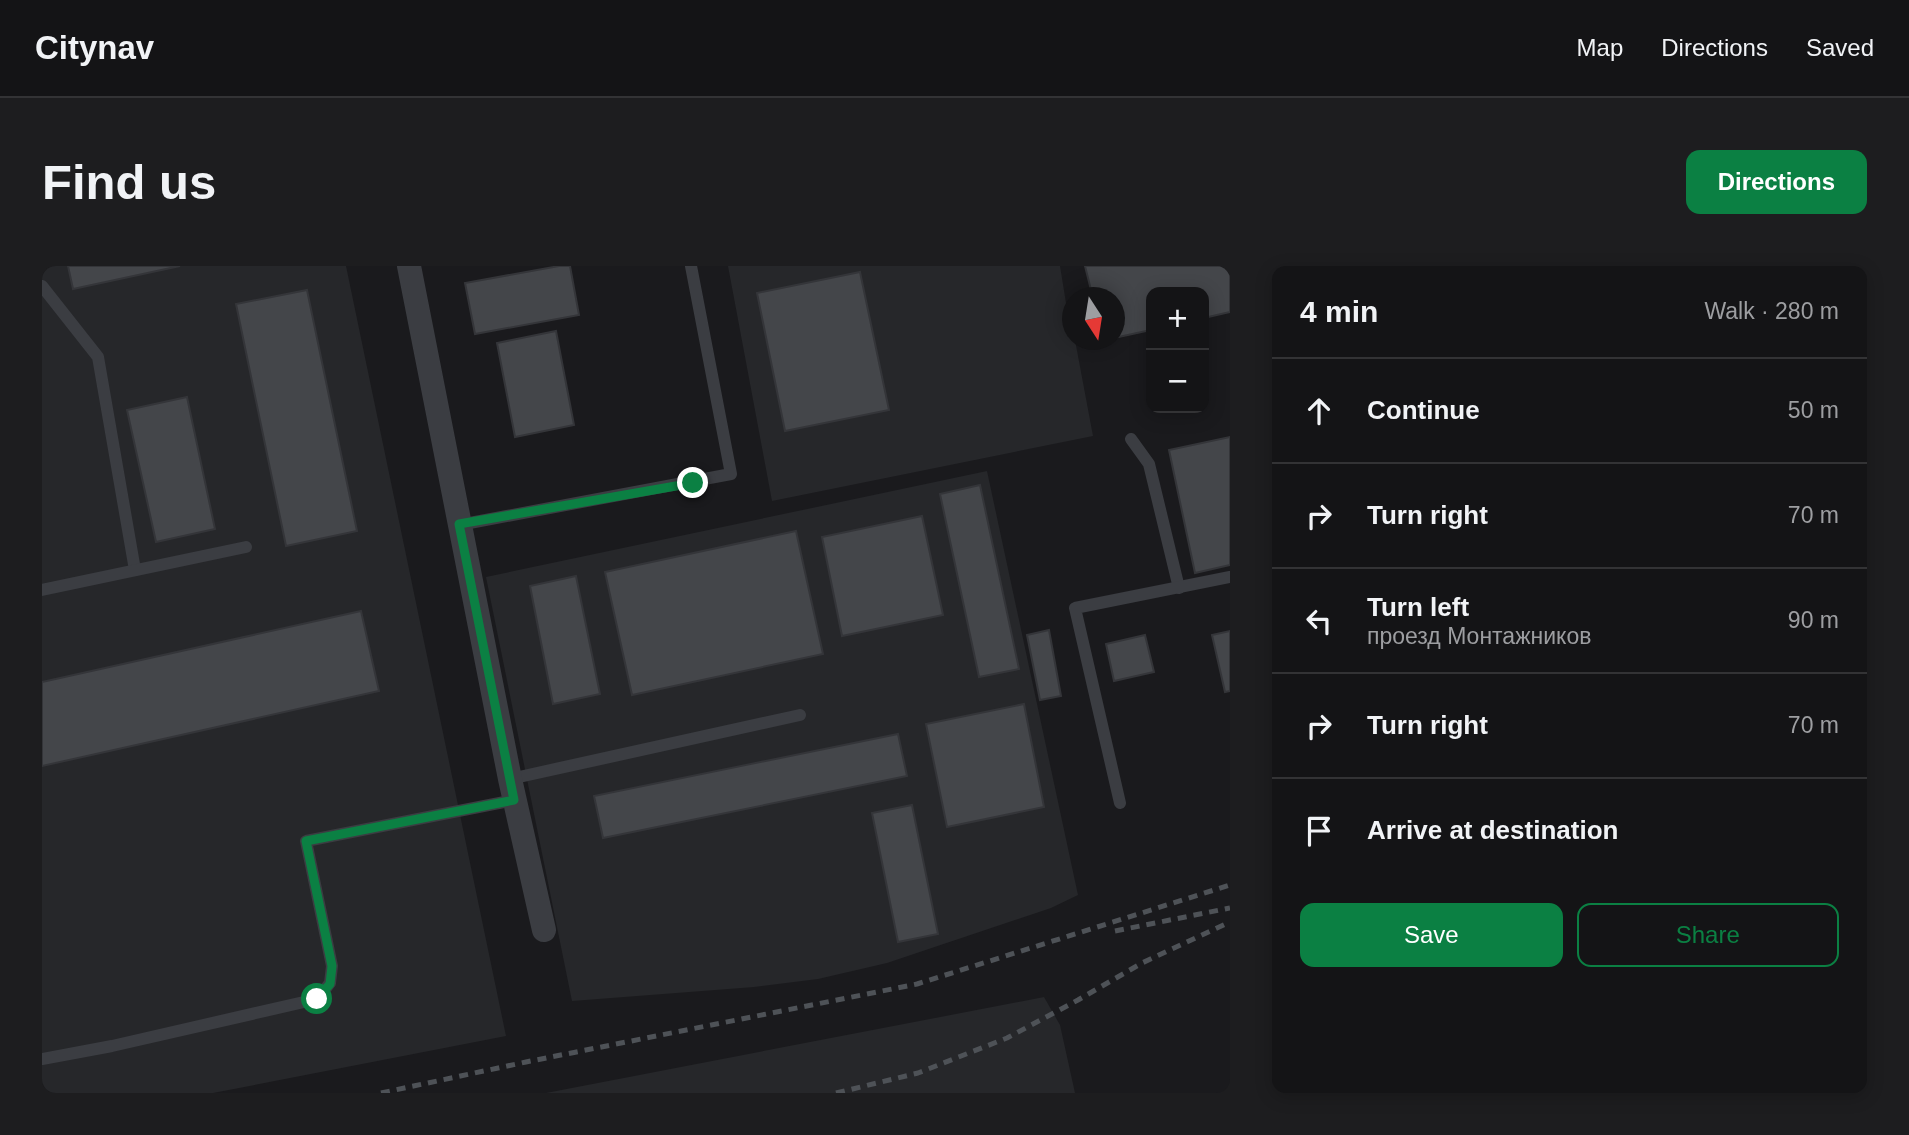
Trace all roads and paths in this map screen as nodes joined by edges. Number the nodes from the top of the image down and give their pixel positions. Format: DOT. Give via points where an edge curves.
graph roads {
  1 [pos="409,266"];
  2 [pos="691,266"];
  3 [pos="42,286"];
  4 [pos="1131,439"];
  5 [pos="459,524"];
  6 [pos="246,547"];
  7 [pos="135,570"];
  8 [pos="1230,577"];
  9 [pos="1178,588"];
  10 [pos="42,590"];
  11 [pos="800,715"];
  12 [pos="512,789"];
  13 [pos="1120,803"];
  14 [pos="544,930"];
  15 [pos="42,1059"];
  1 -- 5 [label="street"];
  2 -- 5 [label="lane" via="731,474"];
  3 -- 7 [label="lane" via="98,357"];
  4 -- 9 [label="lane" via="1149,464"];
  5 -- 12 [label="street"];
  6 -- 7 [label="lane"];
  7 -- 10 [label="lane"];
  8 -- 9 [label="lane"];
  9 -- 13 [label="lane" via="1075,608"];
  11 -- 12 [label="lane"];
  12 -- 14 [label="street"];
  12 -- 15 [label="lane" via="306,841 332,966 330,984 317,999"];
}
